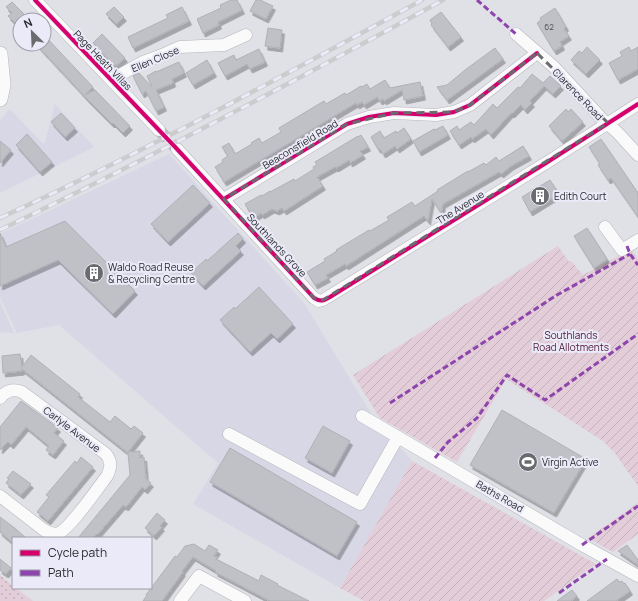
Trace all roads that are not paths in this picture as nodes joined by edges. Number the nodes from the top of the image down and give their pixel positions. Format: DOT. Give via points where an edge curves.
graph roads {
  1 [pos="35,0"];
  2 [pos="516,34"];
  3 [pos="246,35"];
  4 [pos="537,53"];
  5 [pos="0,54"];
  6 [pos="113,81"];
  7 [pos="1,90"];
  8 [pos="638,104"];
  9 [pos="608,123"];
  10 [pos="159,130"];
  11 [pos="177,149"];
  12 [pos="638,155"];
  13 [pos="224,200"];
  14 [pos="605,227"];
  15 [pos="638,240"];
  16 [pos="319,300"];
  17 [pos="0,398"];
  18 [pos="362,416"];
  19 [pos="229,434"];
  20 [pos="398,437"];
  21 [pos="0,496"];
  22 [pos="638,576"];
  23 [pos="180,601"];
  24 [pos="245,601"];
  1 -- 6 [label="street, Page Heath Villas"];
  2 -- 4 [label="street, Clarence Road"];
  3 -- 6 [label="street, Ellen Close" via="224,45 180,47 143,62"];
  4 -- 9 [label="street, Clarence Road"];
  4 -- 13 [label="street, Beaconsfield Road" via="470,105 454,112 436,115 394,113 347,124"];
  5 -- 7 [label="main road"];
  6 -- 10 [label="street, Page Heath Villas"];
  8 -- 9 [label="street"];
  9 -- 12 [label="street, Clarence Road"];
  9 -- 16 [label="street, The Avenue" via="330,297"];
  11 -- 13 [label="street"];
  13 -- 16 [label="street, Southlands Grove" via="314,298"];
  14 -- 15 [label="street" via="622,250"];
  17 -- 21 [label="street, Carlyle Avenue" via="7,391 22,392 106,454 111,464 107,476 67,527 58,533 44,530"];
  18 -- 20 [label="street, Baths Road"];
  19 -- 20 [label="street" via="360,504"];
  20 -- 22 [label="street, Baths Road"];
  23 -- 24 [label="street" via="199,576"];
}
